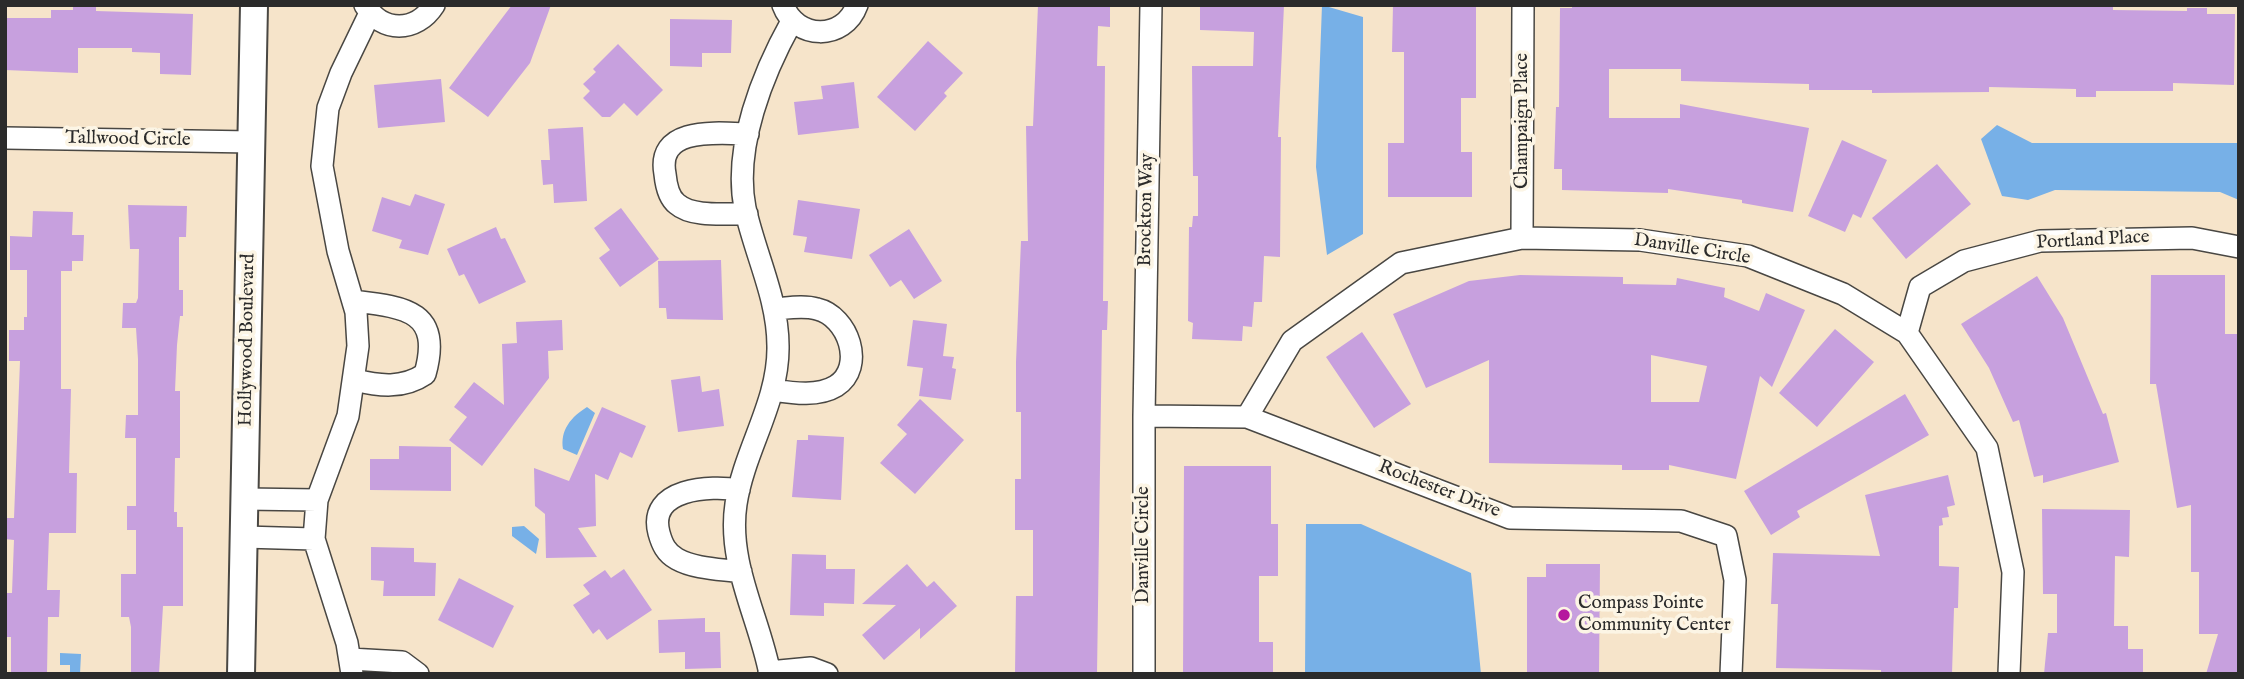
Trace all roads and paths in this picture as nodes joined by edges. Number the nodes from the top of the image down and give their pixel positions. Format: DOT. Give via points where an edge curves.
graph roads {
  1 [pos="254,5"];
  2 [pos="434,5"];
  3 [pos="857,5"];
  4 [pos="1151,5"];
  5 [pos="1524,5"];
  6 [pos="367,9"];
  7 [pos="787,13"];
  8 [pos="748,134"];
  9 [pos="5,138"];
  10 [pos="252,142"];
  11 [pos="747,214"];
  12 [pos="1522,238"];
  13 [pos="2239,247"];
  14 [pos="353,301"];
  15 [pos="774,309"];
  16 [pos="1907,333"];
  17 [pos="355,380"];
  18 [pos="772,390"];
  19 [pos="1144,416"];
  20 [pos="1248,417"];
  21 [pos="739,490"];
  22 [pos="245,499"];
  23 [pos="317,500"];
  24 [pos="244,537"];
  25 [pos="314,538"];
  26 [pos="741,572"];
  27 [pos="351,666"];
  28 [pos="769,673"];
  29 [pos="241,674"];
  30 [pos="418,674"];
  31 [pos="827,674"];
  32 [pos="1144,674"];
  33 [pos="1731,674"];
  34 [pos="2009,674"];
  1 -- 10 [label="street, Hollywood Boulevard"];
  2 -- 6 [label="street" via="420,21 400,27 380,21"];
  3 -- 7 [label="street" via="848,20 831,31 810,31"];
  4 -- 19 [label="street, Brockton Way"];
  5 -- 12 [label="street, Champaign Place"];
  6 -- 14 [label="street" via="328,108 321,166"];
  7 -- 8 [label="street"];
  8 -- 11 [label="street" via="743,182"];
  8 -- 11 [label="street" via="682,138 666,155 664,170 677,204 690,210"];
  9 -- 10 [label="street, Tallwood Circle"];
  10 -- 22 [label="street, Hollywood Boulevard"];
  11 -- 15 [label="street"];
  12 -- 16 [label="street, Danville Circle" via="1640,240 1748,256 1843,294"];
  12 -- 20 [label="street, Danville Circle" via="1401,263 1292,341"];
  13 -- 16 [label="street, Portland Place" via="2192,238 2040,241 1964,261 1920,287"];
  14 -- 17 [label="street" via="358,346"];
  14 -- 17 [label="street" via="411,311 422,320 429,344 425,374 413,382 379,386"];
  15 -- 18 [label="street" via="778,347"];
  15 -- 18 [label="street" via="820,309 836,318 851,353 845,379 835,387 807,393"];
  16 -- 34 [label="street, Danville Circle" via="1987,448 2013,572"];
  17 -- 23 [label="street" via="348,416"];
  18 -- 21 [label="street"];
  19 -- 20 [label="street, Rochester Drive"];
  19 -- 32 [label="street, Danville Circle"];
  20 -- 33 [label="street, Rochester Drive" via="1510,517 1681,521 1726,536 1735,580"];
  21 -- 26 [label="street" via="734,530"];
  21 -- 26 [label="street" via="710,487 678,494 658,515 657,527 667,551 677,559"];
  22 -- 23 [label="street"];
  22 -- 24 [label="street, Hollywood Boulevard"];
  23 -- 25 [label="street"];
  24 -- 25 [label="street"];
  24 -- 29 [label="street, Hollywood Boulevard"];
  25 -- 27 [label="street"];
  26 -- 28 [label="street"];
  27 -- 30 [label="street" via="402,662"];
  28 -- 31 [label="street" via="811,667"];
}
